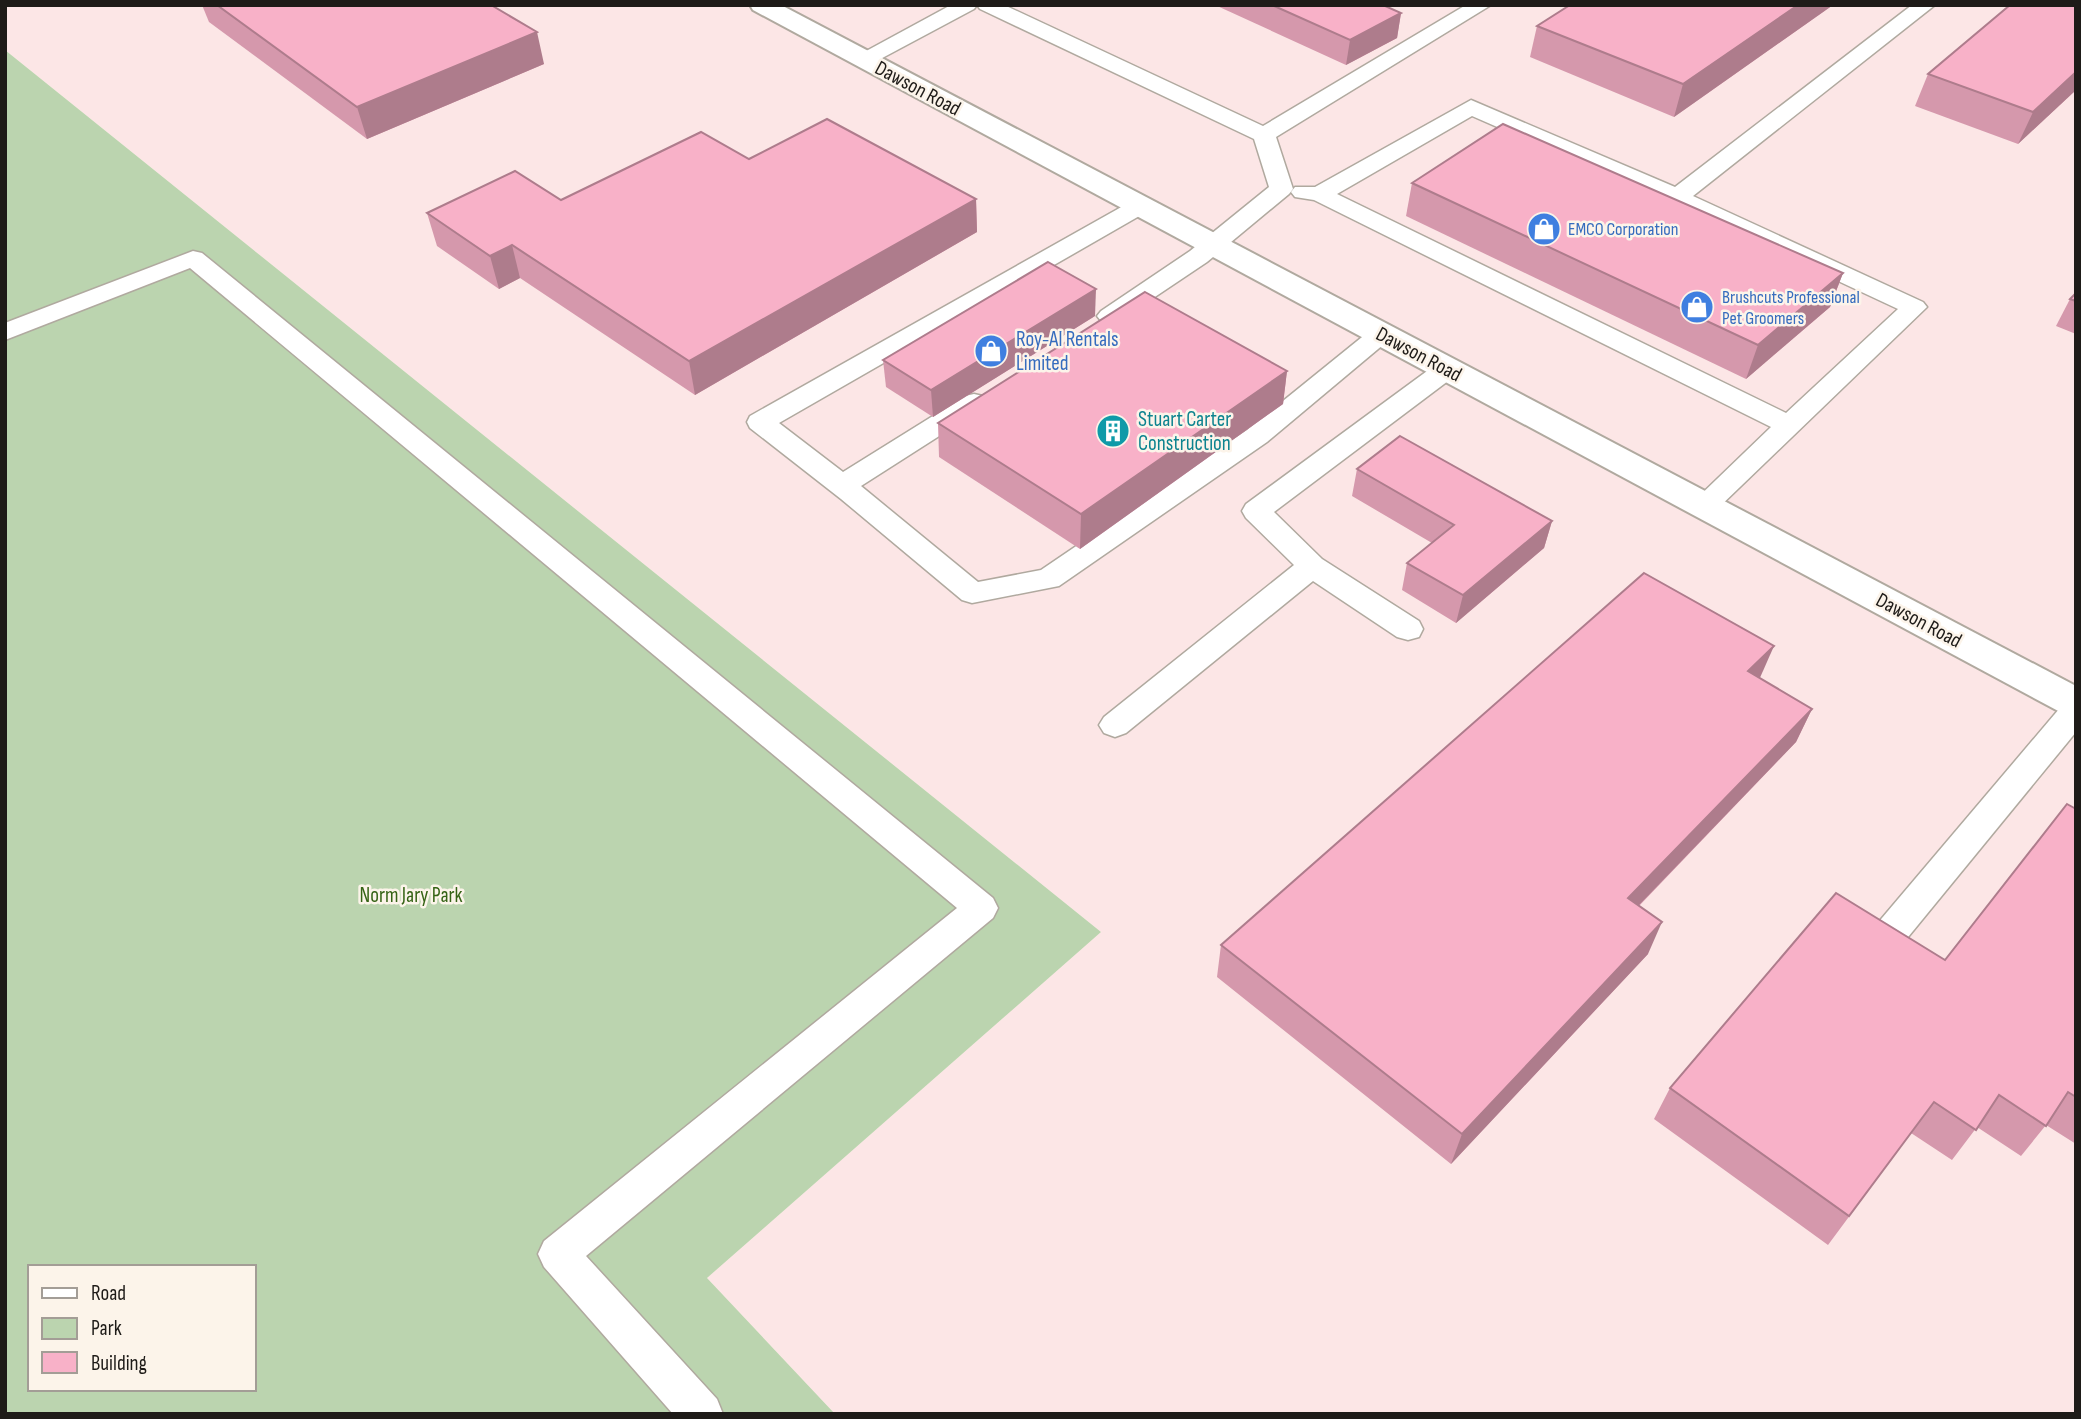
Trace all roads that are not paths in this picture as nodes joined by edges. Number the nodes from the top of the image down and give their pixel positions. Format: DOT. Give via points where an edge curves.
graph roads {
  1 [pos="762,5"];
  2 [pos="967,5"];
  3 [pos="986,5"];
  4 [pos="1481,5"];
  5 [pos="1925,5"];
  6 [pos="864,60"];
  7 [pos="1264,135"];
  8 [pos="1281,189"];
  9 [pos="1319,194"];
  10 [pos="1676,197"];
  11 [pos="1140,206"];
  12 [pos="1214,246"];
  13 [pos="1094,326"];
  14 [pos="5,332"];
  15 [pos="1381,334"];
  16 [pos="1447,369"];
  17 [pos="991,391"];
  18 [pos="1789,425"];
  19 [pos="842,485"];
  20 [pos="1704,505"];
  21 [pos="1312,566"];
  22 [pos="1408,629"];
  23 [pos="2076,703"];
  24 [pos="2076,710"];
  25 [pos="1115,725"];
  26 [pos="1873,954"];
  27 [pos="702,1414"];
  1 -- 6 [label="street, Dawson Road"];
  2 -- 6 [label="lane"];
  3 -- 7 [label="lane"];
  4 -- 7 [label="lane"];
  5 -- 10 [label="lane"];
  6 -- 11 [label="street, Dawson Road"];
  7 -- 8 [label="lane"];
  8 -- 9 [label="lane"];
  8 -- 12 [label="lane"];
  9 -- 10 [label="lane" via="1471,107"];
  9 -- 18 [label="lane"];
  10 -- 18 [label="lane" via="1914,307"];
  11 -- 12 [label="street, Dawson Road"];
  11 -- 19 [label="lane" via="761,422"];
  12 -- 13 [label="lane"];
  12 -- 15 [label="street, Dawson Road"];
  14 -- 27 [label="lane" via="193,258 981,908 558,1254"];
  15 -- 16 [label="street, Dawson Road"];
  15 -- 19 [label="lane" via="1257,436 1049,579 972,593"];
  16 -- 20 [label="street, Dawson Road"];
  16 -- 21 [label="lane" via="1256,511"];
  17 -- 19 [label="lane"];
  18 -- 20 [label="lane"];
  20 -- 23 [label="street, Dawson Road"];
  21 -- 22 [label="lane"];
  21 -- 25 [label="lane"];
  24 -- 26 [label="lane"];
}
